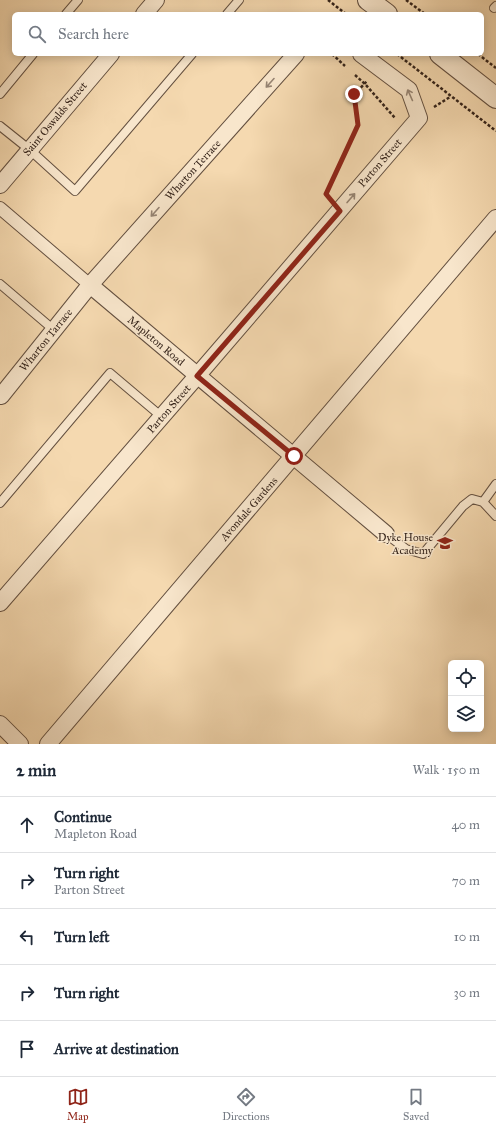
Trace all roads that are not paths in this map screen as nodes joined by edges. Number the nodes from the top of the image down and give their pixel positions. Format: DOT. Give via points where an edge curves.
graph roads {
  1 [pos="78,0"];
  2 [pos="156,0"];
  3 [pos="239,0"];
  4 [pos="368,0"];
  5 [pos="68,12"];
  6 [pos="146,12"];
  7 [pos="229,12"];
  8 [pos="384,12"];
  9 [pos="31,56"];
  10 [pos="109,56"];
  11 [pos="190,56"];
  12 [pos="294,56"];
  13 [pos="363,56"];
  14 [pos="449,59"];
  15 [pos="0,94"];
  16 [pos="496,98"];
  17 [pos="0,126"];
  18 [pos="30,150"];
  19 [pos="0,185"];
  20 [pos="0,208"];
  21 [pos="496,218"];
  22 [pos="0,284"];
  23 [pos="90,285"];
  24 [pos="54,330"];
  25 [pos="197,376"];
  26 [pos="1,396"];
  27 [pos="162,417"];
  28 [pos="294,456"];
  29 [pos="496,484"];
  30 [pos="483,502"];
  31 [pos="0,504"];
  32 [pos="496,516"];
  33 [pos="386,534"];
  34 [pos="0,603"];
  35 [pos="0,724"];
  36 [pos="20,744"];
  37 [pos="48,744"];
  1 -- 5 [label="lane"];
  2 -- 6 [label="street"];
  3 -- 7 [label="lane"];
  4 -- 8 [label="street"];
  9 -- 15 [label="lane"];
  10 -- 18 [label="street, Saint Oswalds Street"];
  11 -- 18 [label="lane" via="75,191"];
  12 -- 23 [label="street, Wharton Terrace, one-way"];
  25 -- 13 [label="street, Parton Street, one-way" via="419,118 409,90"];
  14 -- 16 [label="street"];
  17 -- 18 [label="lane"];
  18 -- 19 [label="street, Saint Oswalds Street"];
  20 -- 23 [label="street, Mapleton Road"];
  21 -- 28 [label="street, Avondale Gardens"];
  22 -- 24 [label="lane"];
  23 -- 24 [label="street, Wharton Tarrace"];
  23 -- 25 [label="street, Mapleton Road"];
  24 -- 26 [label="street, Wharton Tarrace"];
  25 -- 27 [label="street, Parton Street"];
  25 -- 28 [label="street, Mapleton Road"];
  27 -- 31 [label="lane" via="110,373"];
  27 -- 34 [label="street, Parton Street"];
  28 -- 33 [label="street, Mapleton Road"];
  28 -- 37 [label="street, Avondale Gardens"];
  29 -- 30 [label="lane"];
  30 -- 32 [label="lane"];
  30 -- 33 [label="lane" via="472,500 463,506 423,554 406,549"];
  35 -- 36 [label="street"];
}
